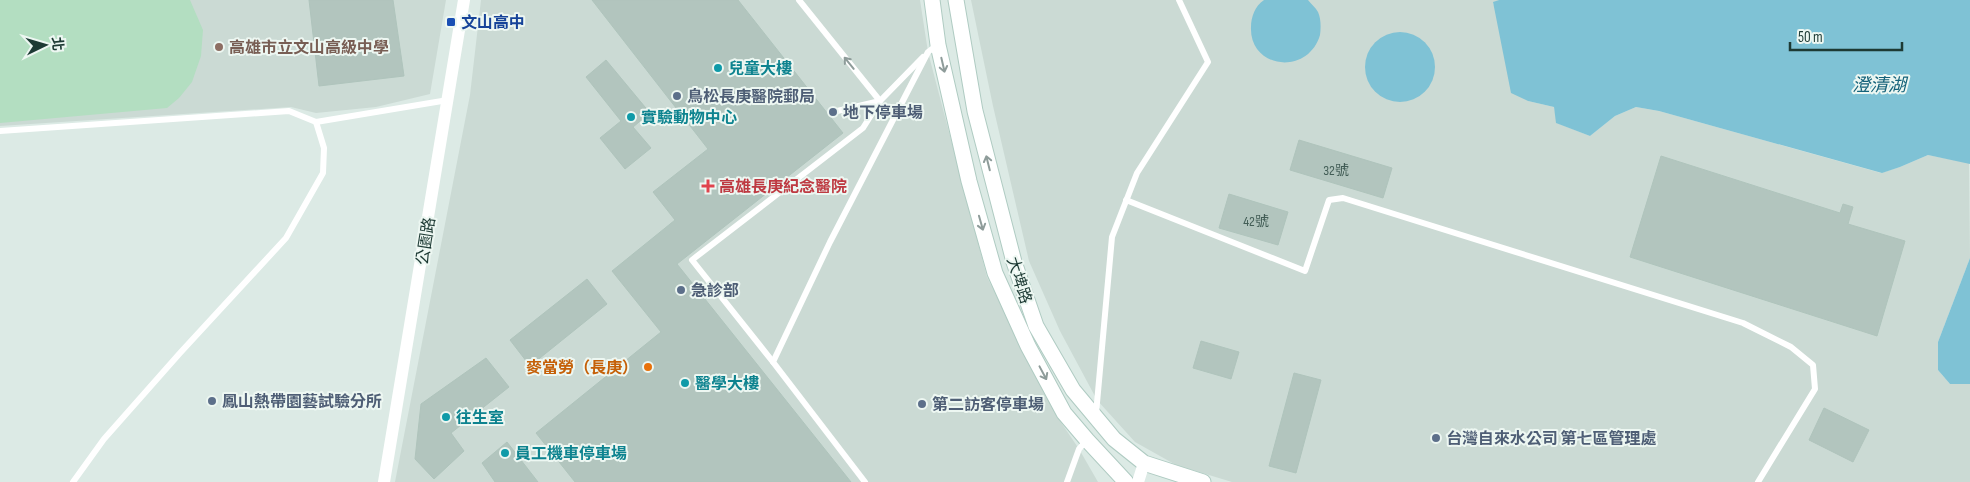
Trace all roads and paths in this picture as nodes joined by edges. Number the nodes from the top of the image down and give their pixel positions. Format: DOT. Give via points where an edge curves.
graph roads {
  1 [pos="464,0"];
  2 [pos="798,0"];
  3 [pos="932,0"];
  4 [pos="956,0"];
  5 [pos="1179,0"];
  6 [pos="933,48"];
  7 [pos="448,100"];
  8 [pos="880,101"];
  9 [pos="833,112"];
  10 [pos="316,122"];
  11 [pos="0,131"];
  12 [pos="1126,200"];
  13 [pos="773,362"];
  14 [pos="1096,418"];
  15 [pos="1087,440"];
  16 [pos="1144,463"];
  17 [pos="73,482"];
  18 [pos="384,482"];
  19 [pos="865,482"];
  20 [pos="1067,482"];
  21 [pos="1126,482"];
  22 [pos="1138,482"];
  23 [pos="1204,482"];
  24 [pos="1758,482"];
  1 -- 7 [label="street, 公園路"];
  8 -- 2 [label="lane, one-way"];
  3 -- 6 [label="main road, 大埤路"];
  14 -- 4 [label="main road, 大埤路, one-way" via="1073,390 1036,326 1014,262 975,111"];
  5 -- 12 [label="lane" via="1208,62 1137,173"];
  6 -- 8 [label="lane"];
  6 -- 13 [label="lane" via="830,242"];
  6 -- 15 [label="main road, 大埤路, one-way" via="995,273 1028,346 1064,413"];
  7 -- 10 [label="lane"];
  7 -- 18 [label="street, 公園路"];
  8 -- 9 [label="lane"];
  8 -- 13 [label="lane" via="863,128 692,260"];
  10 -- 11 [label="lane" via="289,111"];
  10 -- 17 [label="lane" via="324,148 323,173 286,238 111,432"];
  12 -- 14 [label="lane" via="1112,237"];
  12 -- 24 [label="lane" via="1305,271 1329,200 1343,198 1743,323 1791,347 1813,365 1815,389"];
  13 -- 19 [label="lane"];
  14 -- 16 [label="main road, 大埤路" via="1114,440"];
  15 -- 20 [label="lane" via="1079,448"];
  15 -- 21 [label="main road, 大埤路"];
  16 -- 22 [label="street"];
  16 -- 23 [label="main road, 大埤路"];
}
